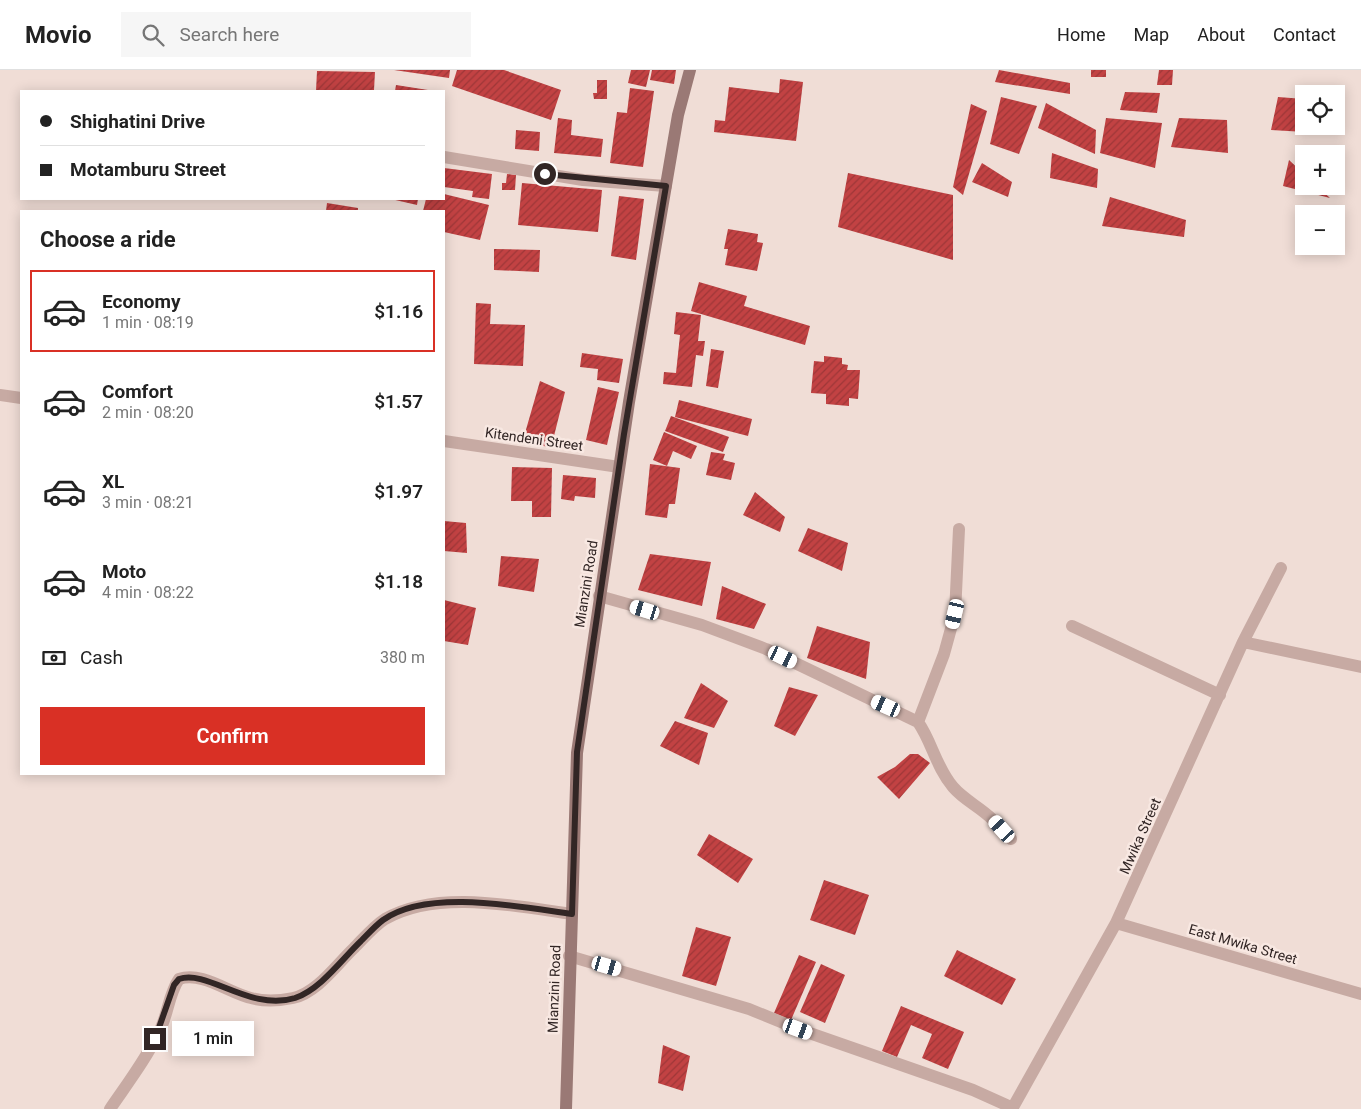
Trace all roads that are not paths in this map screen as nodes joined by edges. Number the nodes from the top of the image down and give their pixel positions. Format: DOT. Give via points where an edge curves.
graph roads {
  1 [pos="690,70"];
  2 [pos="445,157"];
  3 [pos="666,186"];
  4 [pos="0,395"];
  5 [pos="20,398"];
  6 [pos="445,441"];
  7 [pos="619,467"];
  8 [pos="959,529"];
  9 [pos="1281,568"];
  10 [pos="599,596"];
  11 [pos="1072,626"];
  12 [pos="1243,642"];
  13 [pos="1361,667"];
  14 [pos="1220,695"];
  15 [pos="918,722"];
  16 [pos="1011,839"];
  17 [pos="572,914"];
  18 [pos="1116,923"];
  19 [pos="569,956"];
  20 [pos="1361,994"];
  21 [pos="1013,1108"];
  22 [pos="110,1109"];
  23 [pos="566,1109"];
  1 -- 3 [label="street, Mianzini Road" via="678,115"];
  2 -- 3 [label="street" via="583,180"];
  3 -- 7 [label="street, Mianzini Road"];
  4 -- 5 [label="street"];
  6 -- 7 [label="street, Kitendeni Street"];
  7 -- 10 [label="street, Mianzini Road"];
  8 -- 15 [label="street" via="955,614 944,654"];
  9 -- 12 [label="street, Mwika Street"];
  10 -- 15 [label="street" via="702,625 766,649"];
  10 -- 17 [label="street, Mianzini Road" via="577,752"];
  11 -- 14 [label="street"];
  12 -- 13 [label="street"];
  12 -- 14 [label="street, Mwika Street"];
  14 -- 18 [label="street, Mwika Street"];
  15 -- 16 [label="street" via="939,768 953,786 993,819"];
  17 -- 19 [label="street, Mianzini Road"];
  17 -- 22 [label="street" via="501,904 447,902 411,908 384,920 312,989 289,999 252,999 206,980 179,979 154,1042"];
  18 -- 20 [label="street, East Mwika Street"];
  18 -- 21 [label="street, Mwika Street"];
  19 -- 21 [label="street" via="749,1009 973,1090"];
  19 -- 23 [label="street, Mianzini Road"];
}
